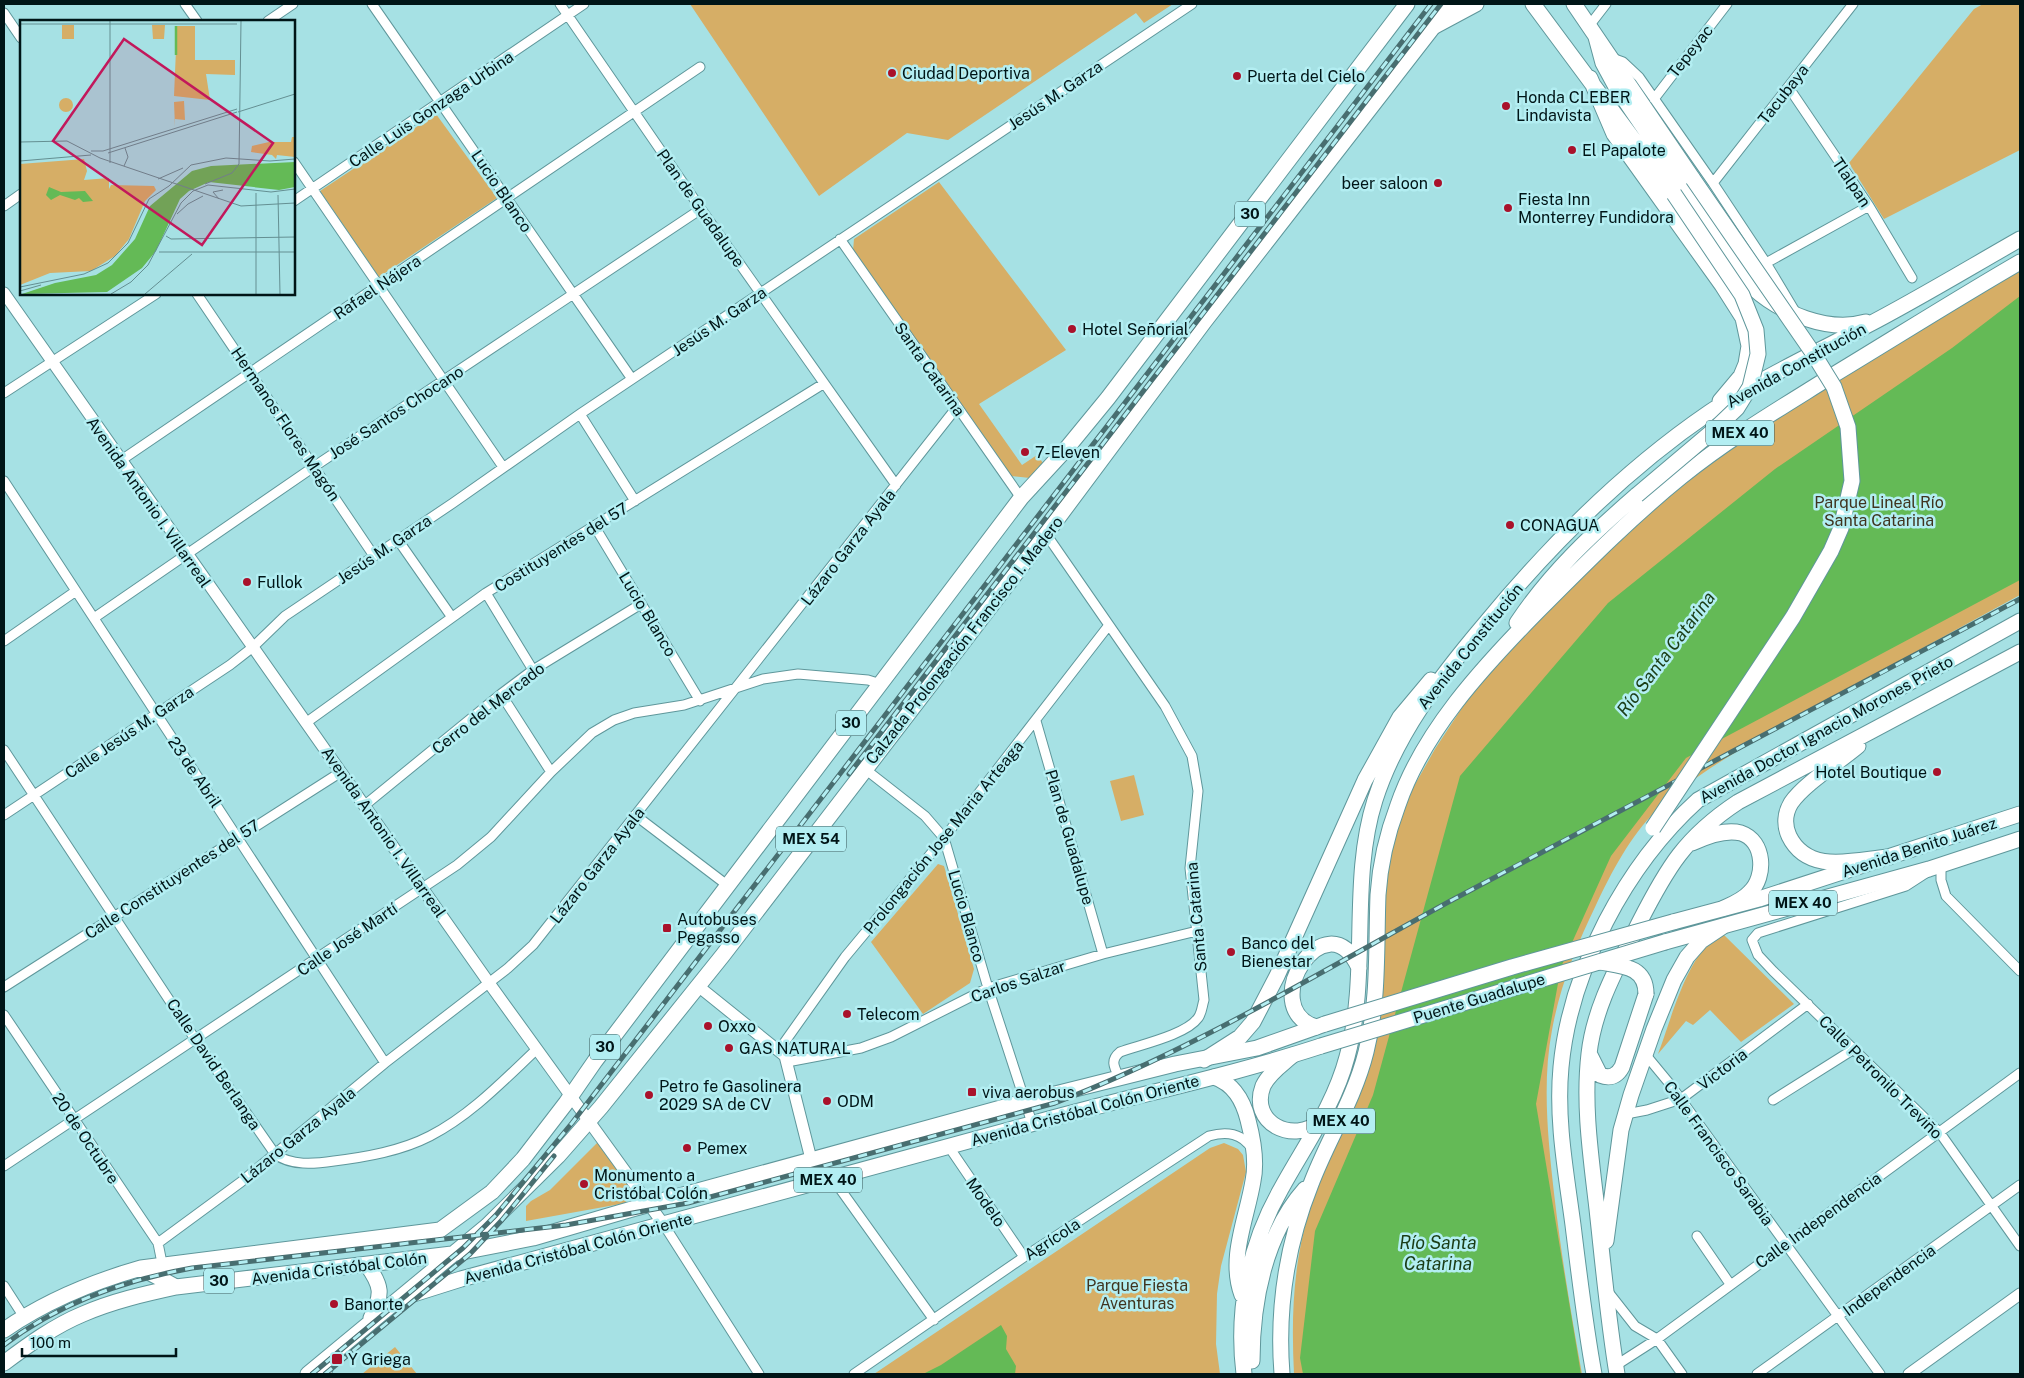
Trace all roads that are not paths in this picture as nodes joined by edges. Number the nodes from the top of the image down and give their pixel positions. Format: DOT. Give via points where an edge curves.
graph roads {
  1 [pos="185,4"];
  2 [pos="293,4"];
  3 [pos="372,4"];
  4 [pos="560,4"];
  5 [pos="584,4"];
  6 [pos="1192,4"];
  7 [pos="1407,4"];
  8 [pos="1451,4"];
  9 [pos="1476,4"];
  10 [pos="1523,4"];
  11 [pos="1533,4"];
  12 [pos="1574,4"];
  13 [pos="1606,4"];
  14 [pos="1727,4"];
  15 [pos="1853,4"];
  16 [pos="4,13"];
  17 [pos="568,15"];
  18 [pos="196,20"];
  19 [pos="269,20"];
  20 [pos="1435,26"];
  21 [pos="1548,26"];
  22 [pos="1593,32"];
  23 [pos="20,37"];
  24 [pos="1609,57"];
  25 [pos="700,67"];
  26 [pos="1590,78"];
  27 [pos="1789,88"];
  28 [pos="1654,99"];
  29 [pos="442,103"];
  30 [pos="634,112"];
  31 [pos="295,164"];
  32 [pos="1713,183"];
  33 [pos="312,189"];
  34 [pos="20,195"];
  35 [pos="507,198"];
  36 [pos="295,200"];
  37 [pos="4,206"];
  38 [pos="1868,206"];
  39 [pos="701,209"];
  40 [pos="840,239"];
  41 [pos="2020,239"];
  42 [pos="2020,262"];
  43 [pos="1766,263"];
  44 [pos="1912,278"];
  45 [pos="379,285"];
  46 [pos="4,293"];
  47 [pos="760,293"];
  48 [pos="154,295"];
  49 [pos="198,295"];
  50 [pos="574,296"];
  51 [pos="1796,313"];
  52 [pos="1884,316"];
  53 [pos="52,363"];
  54 [pos="252,371"];
  55 [pos="632,379"];
  56 [pos="444,381"];
  57 [pos="823,384"];
  58 [pos="4,393"];
  59 [pos="1145,401"];
  60 [pos="957,407"];
  61 [pos="1711,412"];
  62 [pos="580,414"];
  63 [pos="120,461"];
  64 [pos="315,466"];
  65 [pos="503,467"];
  66 [pos="4,481"];
  67 [pos="896,485"];
  68 [pos="1021,498"];
  69 [pos="635,501"];
  70 [pos="595,527"];
  71 [pos="1046,534"];
  72 [pos="398,540"];
  73 [pos="186,554"];
  74 [pos="374,556"];
  75 [pos="76,591"];
  76 [pos="486,592"];
  77 [pos="642,604"];
  78 [pos="451,616"];
  79 [pos="94,618"];
  80 [pos="2020,620"];
  81 [pos="1109,625"];
  82 [pos="4,641"];
  83 [pos="253,647"];
  84 [pos="2020,652"];
  85 [pos="1497,654"];
  86 [pos="1456,660"];
  87 [pos="533,670"];
  88 [pos="881,684"];
  89 [pos="736,689"];
  90 [pos="500,694"];
  91 [pos="700,701"];
  92 [pos="156,714"];
  93 [pos="1036,721"];
  94 [pos="307,722"];
  95 [pos="1877,730"];
  96 [pos="4,750"];
  97 [pos="864,769"];
  98 [pos="341,772"];
  99 [pos="551,772"];
  100 [pos="34,795"];
  101 [pos="365,805"];
  102 [pos="2020,814"];
  103 [pos="4,815"];
  104 [pos="636,815"];
  105 [pos="238,836"];
  106 [pos="944,838"];
  107 [pos="1951,838"];
  108 [pos="2020,839"];
  109 [pos="1682,849"];
  110 [pos="1889,858"];
  111 [pos="1640,864"];
  112 [pos="1935,867"];
  113 [pos="727,885"];
  114 [pos="423,888"];
  115 [pos="1724,908"];
  116 [pos="115,915"];
  117 [pos="1673,922"];
  118 [pos="1722,927"];
  119 [pos="1197,931"];
  120 [pos="1665,942"];
  121 [pos="1103,954"];
  122 [pos="318,959"];
  123 [pos="1600,962"];
  124 [pos="1360,969"];
  125 [pos="2020,971"];
  126 [pos="490,983"];
  127 [pos="698,986"];
  128 [pos="4,987"];
  129 [pos="988,988"];
  130 [pos="1808,1004"];
  131 [pos="4,1015"];
  132 [pos="1321,1026"];
  133 [pos="195,1039"];
  134 [pos="537,1049"];
  135 [pos="1854,1049"];
  136 [pos="779,1050"];
  137 [pos="1589,1052"];
  138 [pos="1645,1054"];
  139 [pos="1293,1055"];
  140 [pos="1204,1060"];
  141 [pos="788,1062"];
  142 [pos="385,1063"];
  143 [pos="2020,1073"];
  144 [pos="1119,1077"];
  145 [pos="1214,1077"];
  146 [pos="571,1094"];
  147 [pos="1681,1099"];
  148 [pos="1772,1100"];
  149 [pos="1023,1102"];
  150 [pos="1626,1114"];
  151 [pos="590,1119"];
  152 [pos="73,1120"];
  153 [pos="1322,1120"];
  154 [pos="1032,1123"];
  155 [pos="1940,1133"];
  156 [pos="948,1147"];
  157 [pos="1254,1151"];
  158 [pos="275,1154"];
  159 [pos="811,1159"];
  160 [pos="4,1166"];
  161 [pos="833,1179"];
  162 [pos="1312,1182"];
  163 [pos="2020,1185"];
  164 [pos="649,1204"];
  165 [pos="1992,1206"];
  166 [pos="664,1225"];
  167 [pos="1696,1236"];
  168 [pos="158,1242"];
  169 [pos="1785,1244"];
  170 [pos="2020,1246"];
  171 [pos="452,1254"];
  172 [pos="1024,1257"];
  173 [pos="1603,1262"];
  174 [pos="162,1263"];
  175 [pos="366,1265"];
  176 [pos="141,1268"];
  177 [pos="1730,1284"];
  178 [pos="4,1286"];
  179 [pos="176,1287"];
  180 [pos="1604,1287"];
  181 [pos="2020,1294"];
  182 [pos="1244,1300"];
  183 [pos="394,1301"];
  184 [pos="24,1316"];
  185 [pos="1838,1316"];
  186 [pos="934,1320"];
  187 [pos="368,1323"];
  188 [pos="4,1330"];
  189 [pos="1657,1339"];
  190 [pos="333,1354"];
  191 [pos="4,1364"];
  192 [pos="1616,1370"];
  193 [pos="308,1374"];
  194 [pos="325,1374"];
  195 [pos="759,1374"];
  196 [pos="854,1374"];
  197 [pos="1244,1374"];
  198 [pos="1251,1374"];
  199 [pos="1282,1374"];
  200 [pos="1594,1374"];
  201 [pos="1682,1374"];
  202 [pos="1757,1374"];
  203 [pos="1880,1374"];
  204 [pos="1909,1374"];
  1 -- 18 [label="street"];
  2 -- 19 [label="street"];
  3 -- 29 [label="street, Lucio Blanco"];
  4 -- 17 [label="street, Plan de Guadalupe"];
  5 -- 17 [label="street, Calle Luis Gonzaga Urbina"];
  6 -- 40 [label="street, Jesús M. Garza"];
  7 -- 68 [label="main road, 30" via="1108,398"];
  8 -- 20 [label="main road, Calzada Prolongación Francisco I. Madero / 30"];
  9 -- 20 [label="main road"];
  10 -- 21 [label="main road"];
  11 -- 21 [label="main road"];
  12 -- 22 [label="main road"];
  13 -- 22 [label="street"];
  14 -- 28 [label="street, Tepeyac"];
  15 -- 27 [label="street, Tacubaya"];
  16 -- 23 [label="street"];
  17 -- 29 [label="street, Calle Luis Gonzaga Urbina"];
  17 -- 30 [label="street, Plan de Guadalupe"];
  20 -- 59 [label="main road, Calzada Prolongación Francisco I. Madero / 30"];
  21 -- 26 [label="main road"];
  22 -- 24 [label="main road"];
  22 -- 51 [label="main road" via="1603,63 1616,87 1742,274 1762,296"];
  24 -- 28 [label="street" via="1630,68"];
  24 -- 111 [label="main road, bridge" via="1834,388 1848,428 1852,481 1841,528 1831,551 1803,600 1653,828"];
  25 -- 30 [label="street, Rafael Nájera"];
  26 -- 61 [label="main road" via="1614,134 1743,318 1749,346 1746,364 1736,382"];
  26 -- 85 [label="main road, bridge" via="1674,194 1748,307 1756,330 1758,354 1750,388 1737,408 1601,526 1550,577"];
  27 -- 32 [label="street, Tacubaya"];
  27 -- 38 [label="street, Tlalpan"];
  28 -- 32 [label="street"];
  29 -- 33 [label="street, Calle Luis Gonzaga Urbina"];
  29 -- 35 [label="street, Lucio Blanco"];
  30 -- 35 [label="street, Rafael Nájera"];
  30 -- 39 [label="street, Plan de Guadalupe"];
  31 -- 33 [label="street"];
  32 -- 43 [label="street"];
  33 -- 36 [label="street, Calle Luis Gonzaga Urbina"];
  33 -- 45 [label="street"];
  34 -- 37 [label="street"];
  35 -- 45 [label="street, Rafael Nájera"];
  35 -- 50 [label="street, Lucio Blanco"];
  38 -- 43 [label="street"];
  38 -- 44 [label="street, Tlalpan"];
  39 -- 47 [label="street, Plan de Guadalupe"];
  39 -- 50 [label="street, José Santos Chocano"];
  40 -- 47 [label="street, Jesús M. Garza"];
  40 -- 60 [label="street, Santa Catarina"];
  41 -- 52 [label="main road, Avenida Constitución / MEX 40"];
  42 -- 85 [label="main road, Avenida Constitución / MEX 40" via="1733,437 1637,513"];
  43 -- 51 [label="street"];
  45 -- 54 [label="street, Rafael Nájera"];
  45 -- 56 [label="street"];
  46 -- 53 [label="street, Avenida Antonio I. Villarreal"];
  47 -- 55 [label="street, Jesús M. Garza"];
  47 -- 57 [label="street, Plan de Guadalupe"];
  48 -- 53 [label="street"];
  49 -- 54 [label="street, Hermanos Flores Magón"];
  50 -- 55 [label="street, Lucio Blanco"];
  50 -- 56 [label="street, José Santos Chocano"];
  51 -- 52 [label="main road" via="1842,325"];
  52 -- 61 [label="main road, Avenida Constitución / MEX 40" via="1749,388"];
  53 -- 58 [label="street"];
  53 -- 63 [label="street, Avenida Antonio I. Villarreal"];
  54 -- 63 [label="street, Rafael Nájera"];
  54 -- 64 [label="street, Hermanos Flores Magón"];
  55 -- 62 [label="street, Jesús M. Garza"];
  56 -- 64 [label="street, José Santos Chocano"];
  56 -- 65 [label="street"];
  57 -- 67 [label="street, Plan de Guadalupe"];
  57 -- 69 [label="street, Costituyentes del 57"];
  59 -- 71 [label="main road, Calzada Prolongación Francisco I. Madero / MEX 54"];
  60 -- 67 [label="street, Lázaro Garza Ayala"];
  60 -- 68 [label="street, Santa Catarina"];
  61 -- 86 [label="main road, Avenida Constitución / MEX 40" via="1594,507 1523,580"];
  62 -- 65 [label="street, Jesús M. Garza"];
  62 -- 69 [label="street"];
  63 -- 73 [label="street, Avenida Antonio I. Villarreal"];
  64 -- 73 [label="street, José Santos Chocano"];
  64 -- 74 [label="street, Hermanos Flores Magón"];
  65 -- 72 [label="street, Jesús M. Garza"];
  66 -- 75 [label="street, 23 de Abril"];
  67 -- 89 [label="street, Lázaro Garza Ayala"];
  68 -- 88 [label="main road, 30"];
  69 -- 70 [label="street, Costituyentes del 57"];
  70 -- 76 [label="street, Costituyentes del 57"];
  70 -- 77 [label="street, Lucio Blanco"];
  71 -- 81 [label="street, Santa Catarina"];
  71 -- 97 [label="main road, Calzada Prolongación Francisco I. Madero / MEX 54"];
  72 -- 74 [label="street, Jesús M. Garza"];
  72 -- 78 [label="street"];
  73 -- 79 [label="street, José Santos Chocano"];
  73 -- 83 [label="street, Avenida Antonio I. Villarreal"];
  74 -- 83 [label="street, Jesús M. Garza" via="285,616"];
  75 -- 79 [label="street, 23 de Abril"];
  75 -- 82 [label="street"];
  76 -- 78 [label="street, Costituyentes del 57"];
  76 -- 87 [label="street"];
  77 -- 87 [label="street, Cerro del Mercado"];
  77 -- 91 [label="street, Lucio Blanco"];
  78 -- 94 [label="street, Costituyentes del 57"];
  79 -- 92 [label="street, 23 de Abril"];
  80 -- 111 [label="main road, Avenida Doctor Ignacio Morones Prieto" via="1704,796 1679,817"];
  81 -- 93 [label="street, Prolongación Jose Maria Arteaga"];
  81 -- 119 [label="street, Santa Catarina" via="1165,706 1192,756 1198,791 1190,868"];
  83 -- 92 [label="street, Calle Jesús M. Garza"];
  83 -- 94 [label="street, Avenida Antonio I. Villarreal"];
  84 -- 95 [label="main road, Avenida Doctor Ignacio Morones Prieto"];
  85 -- 162 [label="main road, Avenida Constitución / MEX 40" via="1437,728 1413,768 1394,814 1378,893 1377,978 1366,1053 1351,1098"];
  86 -- 124 [label="main road, Avenida Constitución / MEX 40" via="1412,722 1391,759 1375,799 1366,841"];
  86 -- 140 [label="main road" via="1422,689 1388,738 1365,780 1252,1022 1240,1037"];
  87 -- 90 [label="street, Cerro del Mercado"];
  88 -- 89 [label="street, Calle José Martí" via="798,674 763,679"];
  88 -- 113 [label="main road, 30"];
  89 -- 91 [label="street, Calle José Martí"];
  89 -- 104 [label="street, Lázaro Garza Ayala"];
  90 -- 99 [label="street"];
  90 -- 101 [label="street, Cerro del Mercado"];
  91 -- 99 [label="street, Calle José Martí" via="634,713 614,720 592,733"];
  92 -- 100 [label="street, Calle Jesús M. Garza"];
  92 -- 105 [label="street, 23 de Abril"];
  93 -- 106 [label="street, Prolongación Jose Maria Arteaga"];
  93 -- 121 [label="street, Plan de Guadalupe"];
  94 -- 98 [label="street, Avenida Antonio I. Villarreal"];
  95 -- 109 [label="main road, Avenida Doctor Ignacio Morones Prieto" via="1738,802 1712,820"];
  95 -- 110 [label="main road" via="1792,802 1787,811 1786,830 1800,852 1809,859 1833,862"];
  96 -- 100 [label="street, Calle David Berlanga"];
  97 -- 106 [label="street, Lucio Blanco" via="925,816"];
  97 -- 127 [label="main road, Calzada Prolongación Francisco I. Madero / MEX 54"];
  98 -- 101 [label="street, Avenida Antonio I. Villarreal"];
  98 -- 105 [label="street, Calle Constituyentes del 57"];
  99 -- 114 [label="street, Calle José Martí" via="480,848"];
  100 -- 103 [label="street, Calle Jesús M. Garza"];
  100 -- 116 [label="street, Calle David Berlanga"];
  101 -- 114 [label="street, Avenida Antonio I. Villarreal"];
  102 -- 107 [label="main road, Avenida Benito Juárez / MEX 40"];
  104 -- 113 [label="street"];
  104 -- 126 [label="street, Lázaro Garza Ayala" via="546,931"];
  105 -- 116 [label="street, Calle Constituyentes del 57"];
  105 -- 122 [label="street, 23 de Abril"];
  106 -- 129 [label="street, Lucio Blanco"];
  106 -- 136 [label="street, Prolongación Jose Maria Arteaga" via="846,957"];
  107 -- 110 [label="main road, Avenida Benito Juárez / MEX 40"];
  107 -- 112 [label="main road"];
  108 -- 112 [label="main road, Avenida Benito Juárez / MEX 40"];
  109 -- 115 [label="main road" via="1726,832 1741,833 1756,847 1762,862 1760,879 1750,893"];
  109 -- 137 [label="main road, Avenida Doctor Ignacio Morones Prieto" via="1666,872 1608,986"];
  110 -- 115 [label="main road, Avenida Benito Juárez / MEX 40"];
  111 -- 200 [label="main road, Avenida Doctor Ignacio Morones Prieto" via="1586,967 1567,1025 1561,1066 1560,1130"];
  112 -- 118 [label="main road, Avenida Benito Juárez / MEX 40"];
  112 -- 125 [label="street" via="1946,896"];
  112 -- 130 [label="street, Calle Petronilo Treviño" via="1906,886 1758,933 1752,940 1758,955"];
  113 -- 146 [label="main road, 30"];
  114 -- 122 [label="street, Calle José Martí"];
  114 -- 126 [label="street, Avenida Antonio I. Villarreal"];
  115 -- 117 [label="main road, Avenida Benito Juárez / MEX 40"];
  116 -- 128 [label="street, Calle Constituyentes del 57"];
  116 -- 133 [label="street, Calle David Berlanga"];
  117 -- 132 [label="main road, Puente Guadalupe / MEX 40, bridge"];
  118 -- 120 [label="main road, Avenida Benito Juárez / MEX 40"];
  118 -- 138 [label="main road" via="1701,941 1687,957 1674,980"];
  119 -- 121 [label="street, Carlos Salzar"];
  119 -- 144 [label="street, Santa Catarina" via="1204,1000 1198,1018 1184,1029 1120,1052 1113,1064"];
  120 -- 123 [label="main road, Puente Guadalupe / MEX 40, bridge"];
  121 -- 129 [label="street, Carlos Salzar"];
  122 -- 133 [label="street, Calle José Martí"];
  122 -- 142 [label="street, 23 de Abril"];
  123 -- 137 [label="main road, bridge" via="1634,969 1644,981 1646,994 1617,1074 1609,1077 1600,1075"];
  123 -- 139 [label="main road, Puente Guadalupe / MEX 40, bridge"];
  124 -- 132 [label="main road" via="1349,951 1333,944 1320,947 1301,964 1294,980 1293,1005 1300,1019"];
  124 -- 153 [label="main road, Avenida Constitución / MEX 40" via="1348,1055"];
  126 -- 134 [label="street, Avenida Antonio I. Villarreal"];
  126 -- 142 [label="street, Lázaro Garza Ayala"];
  127 -- 136 [label="street"];
  127 -- 151 [label="main road, Calzada Prolongación Francisco I. Madero / MEX 54"];
  129 -- 141 [label="street, Carlos Salzar" via="891,1037 861,1048"];
  129 -- 149 [label="street, Lucio Blanco"];
  130 -- 135 [label="street, Calle Petronilo Treviño"];
  130 -- 147 [label="street, Victoria"];
  131 -- 152 [label="street, 20 de Octubre"];
  132 -- 140 [label="main road, Avenida Cristóbal Colón Oriente / MEX 40" via="1257,1048"];
  133 -- 152 [label="street, Calle José Martí"];
  133 -- 158 [label="street, Calle David Berlanga"];
  134 -- 146 [label="street, Avenida Antonio I. Villarreal"];
  134 -- 158 [label="street" via="484,1098 430,1136 393,1150 319,1163 296,1163 282,1160"];
  135 -- 148 [label="street"];
  135 -- 155 [label="street, Calle Petronilo Treviño"];
  136 -- 141 [label="street"];
  137 -- 173 [label="main road, Avenida Doctor Ignacio Morones Prieto" via="1587,1101"];
  138 -- 147 [label="street, Calle Francisco Sarabia"];
  138 -- 150 [label="main road"];
  139 -- 145 [label="main road, Avenida Cristóbal Colón Oriente / MEX 40"];
  139 -- 153 [label="main road" via="1263,1086 1264,1112 1277,1127 1290,1132 1310,1129"];
  140 -- 144 [label="main road, Avenida Cristóbal Colón Oriente / MEX 40"];
  141 -- 159 [label="street"];
  142 -- 158 [label="street, Lázaro Garza Ayala"];
  143 -- 155 [label="street, Calle Independencia"];
  144 -- 149 [label="main road, Avenida Cristóbal Colón Oriente / MEX 40"];
  145 -- 154 [label="main road, Avenida Cristóbal Colón Oriente / MEX 40"];
  145 -- 157 [label="main road" via="1227,1083 1242,1100"];
  146 -- 151 [label="street, Avenida Antonio I. Villarreal"];
  146 -- 174 [label="main road, Avenida Cristóbal Colón / 30" via="523,1159 492,1192 440,1230"];
  147 -- 150 [label="street, Victoria"];
  147 -- 169 [label="street, Calle Francisco Sarabia"];
  149 -- 154 [label="street, Lucio Blanco"];
  149 -- 159 [label="main road, Avenida Cristóbal Colón Oriente / MEX 40"];
  150 -- 173 [label="main road" via="1616,1156"];
  151 -- 164 [label="street, Avenida Antonio I. Villarreal"];
  151 -- 171 [label="main road, Calzada Prolongación Francisco I. Madero / MEX 54" via="558,1156 487,1226"];
  152 -- 160 [label="street, Calle José Martí"];
  152 -- 168 [label="street, 20 de Octubre"];
  153 -- 182 [label="main road, Avenida Constitución / MEX 40" via="1281,1187 1263,1226 1250,1266"];
  154 -- 156 [label="main road, Avenida Cristóbal Colón Oriente / MEX 40"];
  155 -- 165 [label="street, Calle Petronilo Treviño"];
  155 -- 169 [label="street, Calle Independencia"];
  156 -- 161 [label="main road, Avenida Cristóbal Colón Oriente / MEX 40"];
  156 -- 172 [label="street, Modelo"];
  157 -- 172 [label="street, Agrícola" via="1237,1135 1224,1132 1210,1136"];
  157 -- 182 [label="main road" via="1254,1180 1236,1263 1238,1286"];
  158 -- 168 [label="street, Lázaro Garza Ayala"];
  159 -- 164 [label="main road, Avenida Cristóbal Colón Oriente / MEX 40"];
  161 -- 166 [label="main road, Avenida Cristóbal Colón Oriente / MEX 40"];
  161 -- 186 [label="street"];
  162 -- 198 [label="main road" via="1288,1209 1269,1253 1256,1310"];
  162 -- 199 [label="main road, Avenida Constitución / MEX 40" via="1297,1225 1287,1269 1282,1318"];
  163 -- 165 [label="street, Independencia"];
  164 -- 166 [label="street, Avenida Antonio I. Villarreal"];
  164 -- 171 [label="main road, Avenida Cristóbal Colón Oriente / MEX 40" via="533,1238"];
  165 -- 170 [label="street, Calle Petronilo Treviño"];
  165 -- 185 [label="street, Independencia"];
  166 -- 183 [label="main road, Avenida Cristóbal Colón Oriente / MEX 40"];
  166 -- 195 [label="street, Avenida Antonio I. Villarreal"];
  167 -- 177 [label="street"];
  168 -- 174 [label="street, 20 de Octubre"];
  169 -- 177 [label="street, Calle Independencia"];
  169 -- 185 [label="street, Calle Francisco Sarabia"];
  171 -- 175 [label="main road, Avenida Cristóbal Colón / 30"];
  171 -- 183 [label="main road, MEX 54"];
  172 -- 186 [label="street, Agrícola"];
  173 -- 180 [label="main road, Avenida Doctor Ignacio Morones Prieto"];
  174 -- 176 [label="main road, Avenida Cristóbal Colón / 30"];
  175 -- 179 [label="main road, Avenida Cristóbal Colón / 30"];
  175 -- 187 [label="main road" via="379,1282 380,1290"];
  176 -- 179 [label="main road"];
  176 -- 184 [label="main road, Avenida Cristóbal Colón / 30" via="78,1289"];
  177 -- 189 [label="street, Calle Independencia"];
  178 -- 184 [label="street"];
  179 -- 191 [label="main road, Avenida Cristóbal Colón / 30" via="131,1297 81,1314 33,1342"];
  180 -- 189 [label="street" via="1635,1326"];
  180 -- 192 [label="main road, Avenida Doctor Ignacio Morones Prieto"];
  181 -- 204 [label="street"];
  182 -- 197 [label="main road, Avenida Constitución / MEX 40"];
  183 -- 187 [label="main road, MEX 54"];
  184 -- 188 [label="main road, Avenida Cristóbal Colón / 30"];
  185 -- 202 [label="street, Independencia"];
  185 -- 203 [label="street, Calle Francisco Sarabia"];
  186 -- 196 [label="street, Agrícola"];
  187 -- 190 [label="main road, MEX 54"];
  189 -- 192 [label="street, Calle Independencia"];
  189 -- 201 [label="street"];
  190 -- 193 [label="main road, MEX 54"];
  190 -- 194 [label="street"];
}
